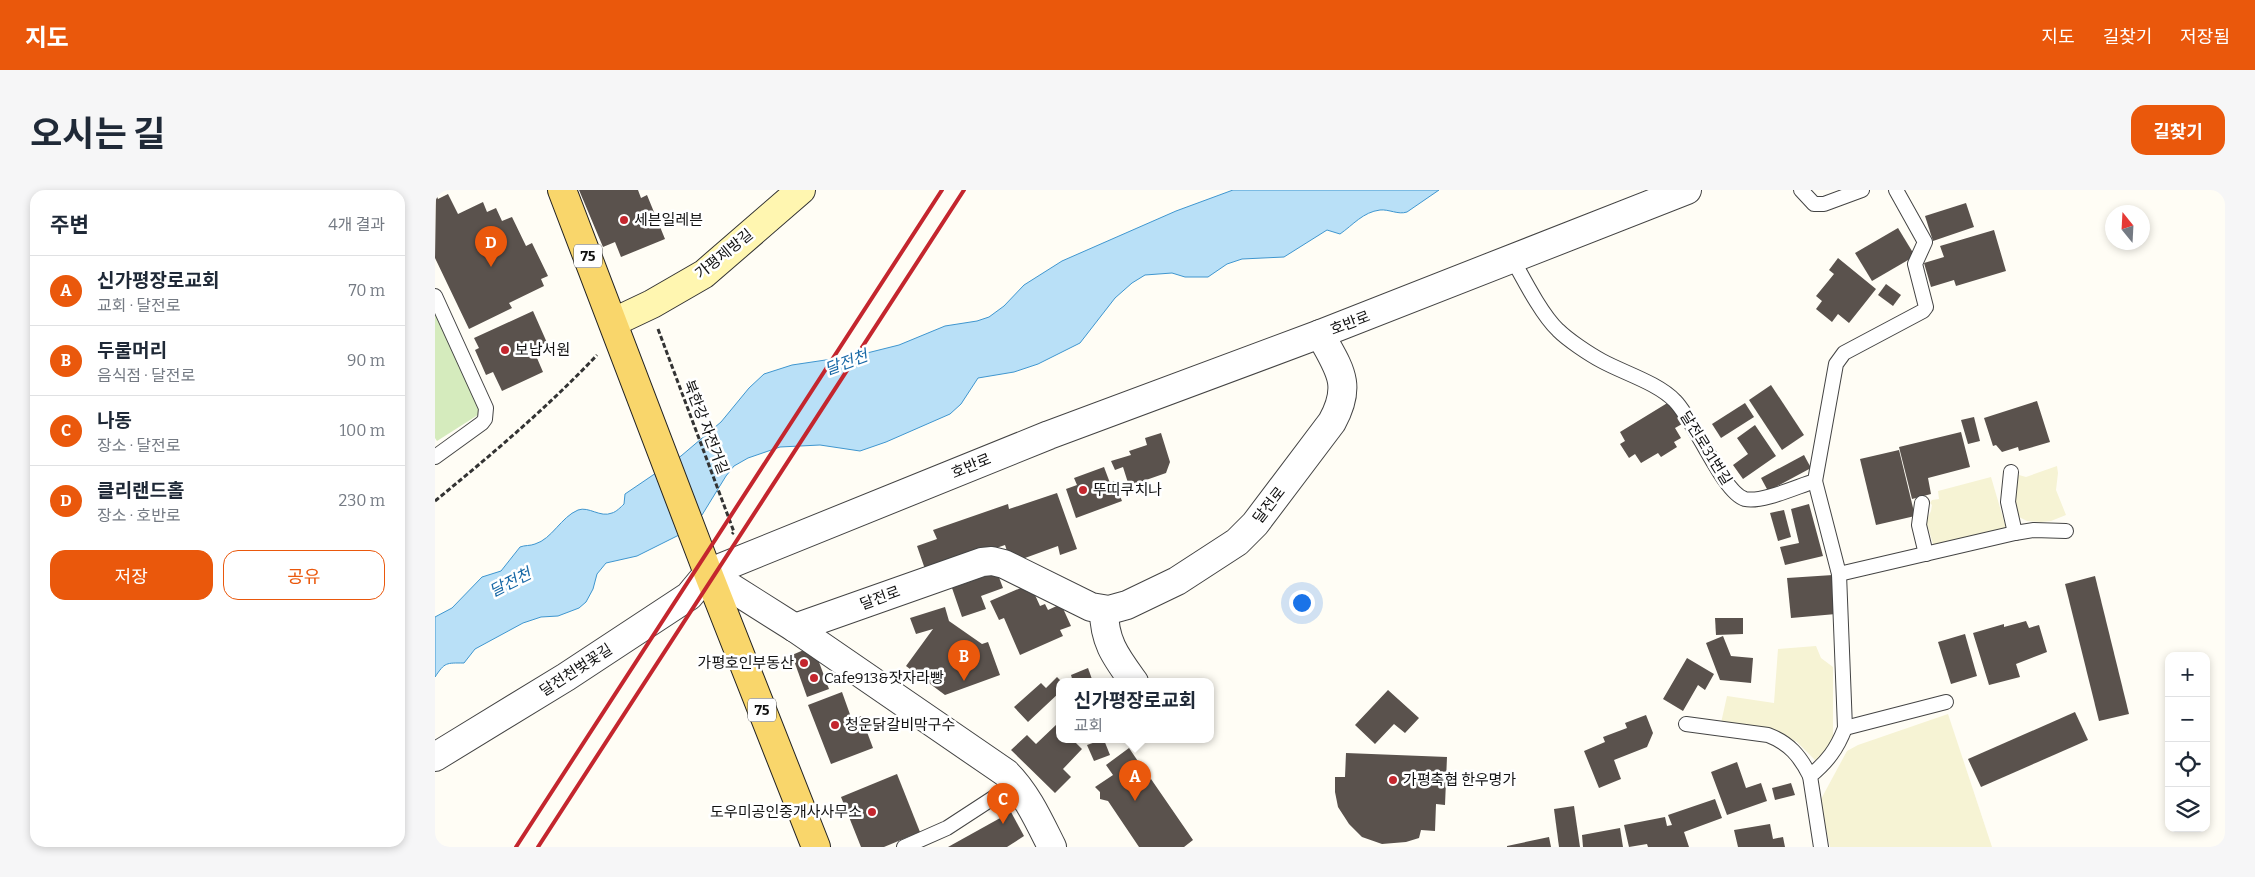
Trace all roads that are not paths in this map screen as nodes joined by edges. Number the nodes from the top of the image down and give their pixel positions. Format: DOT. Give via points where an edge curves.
graph roads {
  1 [pos="562,190"];
  2 [pos="801,190"];
  3 [pos="1687,190"];
  4 [pos="1801,190"];
  5 [pos="1862,190"];
  6 [pos="1896,190"];
  7 [pos="1513,260"];
  8 [pos="435,296"];
  9 [pos="618,333"];
  10 [pos="1320,334"];
  11 [pos="435,457"];
  12 [pos="2011,472"];
  13 [pos="1815,481"];
  14 [pos="1922,503"];
  15 [pos="2066,531"];
  16 [pos="2015,533"];
  17 [pos="1925,554"];
  18 [pos="708,572"];
  19 [pos="1839,574"];
  20 [pos="1104,610"];
  21 [pos="795,628"];
  22 [pos="1131,678"];
  23 [pos="1946,702"];
  24 [pos="1686,724"];
  25 [pos="1845,728"];
  26 [pos="435,757"];
  27 [pos="1810,776"];
  28 [pos="1017,783"];
  29 [pos="816,847"];
  30 [pos="904,847"];
  31 [pos="1052,847"];
  32 [pos="1821,847"];
  1 -- 9 [label="main road, 75"];
  2 -- 9 [label="street, 가평제방길" via="704,274 652,304"];
  3 -- 7 [label="street"];
  4 -- 5 [label="lane" via="1814,204 1824,204"];
  6 -- 13 [label="lane" via="1925,242 1915,264 1926,307 1838,359"];
  7 -- 10 [label="street, 호반로"];
  7 -- 13 [label="lane, 달전로31번길" via="1558,330 1600,360 1659,389 1675,401 1735,493 1744,499 1755,499"];
  8 -- 11 [label="lane" via="486,408 482,423"];
  9 -- 18 [label="main road, 75"];
  10 -- 18 [label="street, 호반로" via="1049,435"];
  10 -- 20 [label="street, 달전로" via="1341,376 1344,391 1341,406 1255,524 1237,542 1177,581 1127,605"];
  12 -- 16 [label="lane" via="2008,502"];
  13 -- 19 [label="lane"];
  14 -- 17 [label="lane" via="1919,525"];
  15 -- 16 [label="lane"];
  16 -- 17 [label="lane"];
  17 -- 19 [label="lane"];
  18 -- 21 [label="street"];
  18 -- 26 [label="street, 달전천벚꽃길" via="689,596 566,677"];
  18 -- 29 [label="main road, 75"];
  19 -- 25 [label="lane"];
  20 -- 21 [label="street, 달전로" via="1082,604 992,561 939,575"];
  20 -- 22 [label="street" via="1111,649"];
  21 -- 28 [label="street" via="992,762"];
  23 -- 25 [label="lane"];
  24 -- 27 [label="lane" via="1779,739 1802,760"];
  25 -- 27 [label="lane" via="1825,764"];
  27 -- 32 [label="lane"];
  28 -- 30 [label="lane" via="947,828"];
  28 -- 31 [label="street"];
}
